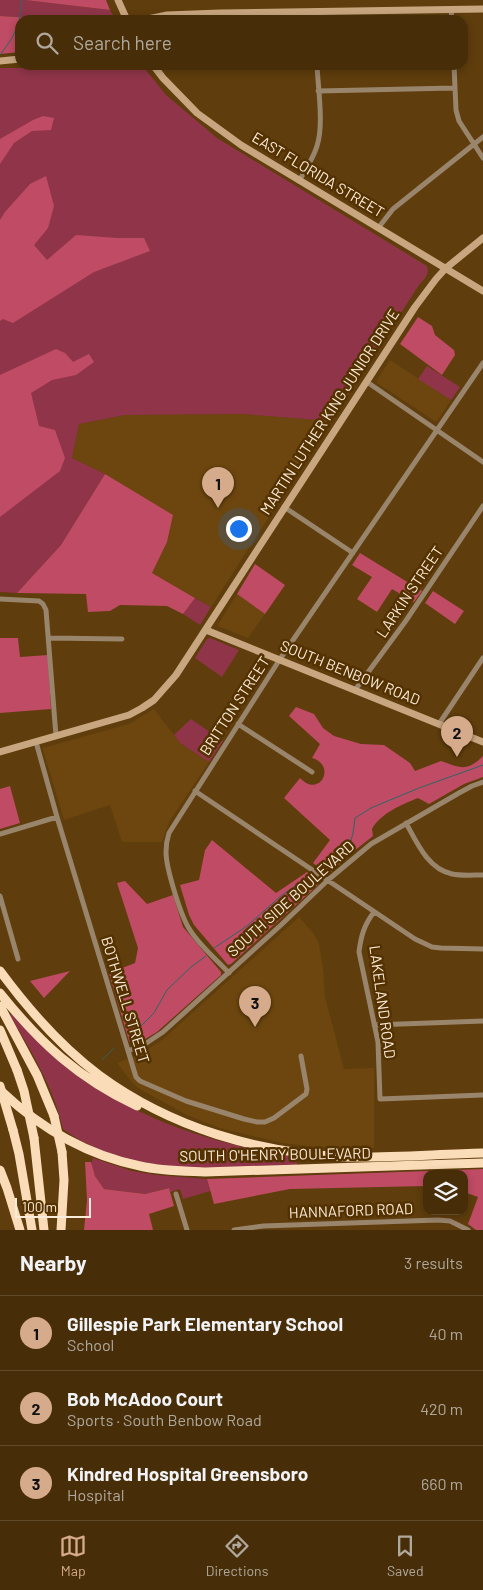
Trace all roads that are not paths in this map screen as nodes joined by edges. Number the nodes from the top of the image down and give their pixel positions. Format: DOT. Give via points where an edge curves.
graph roads {
  1 [pos="118,0"];
  2 [pos="451,9"];
  3 [pos="483,9"];
  4 [pos="315,11"];
  5 [pos="125,15"];
  6 [pos="168,15"];
  7 [pos="315,15"];
  8 [pos="452,15"];
  9 [pos="15,59"];
  10 [pos="0,60"];
  11 [pos="157,70"];
  12 [pos="317,70"];
  13 [pos="454,70"];
  14 [pos="454,88"];
  15 [pos="318,91"];
  16 [pos="483,137"];
  17 [pos="473,145"];
  18 [pos="483,158"];
  19 [pos="299,181"];
  20 [pos="379,227"];
  21 [pos="483,238"];
  22 [pos="446,268"];
  23 [pos="483,291"];
  24 [pos="483,363"];
  25 [pos="367,382"];
  26 [pos="437,430"];
  27 [pos="483,462"];
  28 [pos="483,506"];
  29 [pos="284,508"];
  30 [pos="353,553"];
  31 [pos="0,599"];
  32 [pos="206,630"];
  33 [pos="49,638"];
  34 [pos="122,639"];
  35 [pos="483,658"];
  36 [pos="280,659"];
  37 [pos="355,690"];
  38 [pos="238,724"];
  39 [pos="439,724"];
  40 [pos="56,736"];
  41 [pos="36,742"];
  42 [pos="483,742"];
  43 [pos="0,752"];
  44 [pos="312,772"];
  45 [pos="483,782"];
  46 [pos="195,791"];
  47 [pos="57,818"];
  48 [pos="406,823"];
  49 [pos="0,834"];
  50 [pos="483,875"];
  51 [pos="328,880"];
  52 [pos="0,896"];
  53 [pos="374,912"];
  54 [pos="483,949"];
  55 [pos="18,959"];
  56 [pos="0,971"];
  57 [pos="229,973"];
  58 [pos="0,993"];
  59 [pos="0,1006"];
  60 [pos="483,1021"];
  61 [pos="374,1026"];
  62 [pos="0,1030"];
  63 [pos="128,1051"];
  64 [pos="301,1056"];
  65 [pos="0,1088"];
  66 [pos="483,1095"];
  67 [pos="196,1128"];
  68 [pos="483,1153"];
  69 [pos="483,1163"];
  70 [pos="0,1170"];
  71 [pos="176,1194"];
  72 [pos="20,1230"];
  73 [pos="32,1230"];
  74 [pos="44,1230"];
  75 [pos="61,1230"];
  76 [pos="187,1230"];
  77 [pos="234,1230"];
  78 [pos="468,1230"];
  1 -- 5 [label="main road"];
  2 -- 3 [label="main road"];
  2 -- 4 [label="main road"];
  2 -- 8 [label="street"];
  4 -- 6 [label="main road"];
  4 -- 7 [label="street"];
  9 -- 10 [label="main road"];
  11 -- 19 [label="main road, EAST FLORIDA STREET" via="197,113"];
  12 -- 15 [label="street"];
  13 -- 14 [label="street"];
  14 -- 15 [label="street"];
  14 -- 17 [label="street" via="459,121"];
  15 -- 19 [label="street" via="318,145"];
  16 -- 17 [label="street"];
  17 -- 18 [label="street"];
  17 -- 20 [label="street" via="393,209"];
  19 -- 20 [label="main road, EAST FLORIDA STREET"];
  20 -- 22 [label="main road, EAST FLORIDA STREET"];
  21 -- 22 [label="main road, MARTIN LUTHER KING JUNIOR DRIVE"];
  22 -- 23 [label="main road, EAST FLORIDA STREET"];
  22 -- 25 [label="main road, MARTIN LUTHER KING JUNIOR DRIVE" via="415,307"];
  24 -- 26 [label="street, BRITTON STREET"];
  25 -- 26 [label="street"];
  25 -- 29 [label="main road, MARTIN LUTHER KING JUNIOR DRIVE"];
  26 -- 27 [label="street"];
  26 -- 30 [label="street, BRITTON STREET"];
  28 -- 37 [label="street, LARKIN STREET"];
  29 -- 30 [label="street"];
  29 -- 32 [label="main road, MARTIN LUTHER KING JUNIOR DRIVE"];
  30 -- 36 [label="street, BRITTON STREET"];
  31 -- 33 [label="street" via="39,601 43,604"];
  32 -- 36 [label="main road, SOUTH BENBOW ROAD"];
  32 -- 40 [label="main road, MARTIN LUTHER KING JUNIOR DRIVE" via="169,684 138,711"];
  33 -- 34 [label="street"];
  33 -- 40 [label="street"];
  35 -- 39 [label="street"];
  36 -- 37 [label="main road, SOUTH BENBOW ROAD"];
  36 -- 38 [label="street, BRITTON STREET"];
  37 -- 39 [label="main road, SOUTH BENBOW ROAD"];
  38 -- 44 [label="street"];
  38 -- 46 [label="street, BRITTON STREET"];
  39 -- 42 [label="main road, SOUTH BENBOW ROAD"];
  40 -- 41 [label="main road, MARTIN LUTHER KING JUNIOR DRIVE"];
  41 -- 43 [label="main road, MARTIN LUTHER KING JUNIOR DRIVE"];
  41 -- 47 [label="street, BOTHWELL STREET"];
  45 -- 48 [label="street, SOUTH SIDE BOULEVARD"];
  46 -- 51 [label="street"];
  46 -- 57 [label="street, BRITTON STREET" via="169,833 166,854 188,928"];
  47 -- 49 [label="street"];
  47 -- 63 [label="street, BOTHWELL STREET"];
  48 -- 50 [label="street" via="424,855 442,870 451,874"];
  48 -- 51 [label="street, SOUTH SIDE BOULEVARD" via="371,844"];
  51 -- 53 [label="street"];
  51 -- 57 [label="street, SOUTH SIDE BOULEVARD"];
  52 -- 55 [label="street"];
  53 -- 54 [label="street" via="432,947"];
  53 -- 61 [label="street, LAKELAND ROAD" via="365,924 359,952"];
  56 -- 67 [label="highway" via="39,1020 97,1074 143,1103"];
  57 -- 63 [label="street, SOUTH SIDE BOULEVARD" via="163,1032"];
  58 -- 67 [label="highway" via="36,1034 75,1070 125,1100"];
  59 -- 75 [label="highway, bridge" via="37,1075 54,1116 64,1180"];
  60 -- 61 [label="street"];
  61 -- 66 [label="street, LAKELAND ROAD" via="378,1042 380,1099"];
  62 -- 74 [label="highway, bridge" via="24,1091 34,1138"];
  63 -- 64 [label="street, BOTHWELL STREET" via="132,1068 140,1081 186,1101 264,1122 306,1094"];
  65 -- 69 [label="highway, SOUTH O'HENRY BOULEVARD" via="17,1106 47,1128 86,1149 140,1166 205,1172"];
  65 -- 73 [label="highway, bridge" via="19,1154"];
  67 -- 68 [label="highway, SOUTH O'HENRY BOULEVARD" via="255,1146 348,1157"];
  70 -- 72 [label="highway"];
  71 -- 76 [label="street"];
  77 -- 78 [label="street, HANNAFORD ROAD" via="263,1226 438,1220 450,1221"];
}
